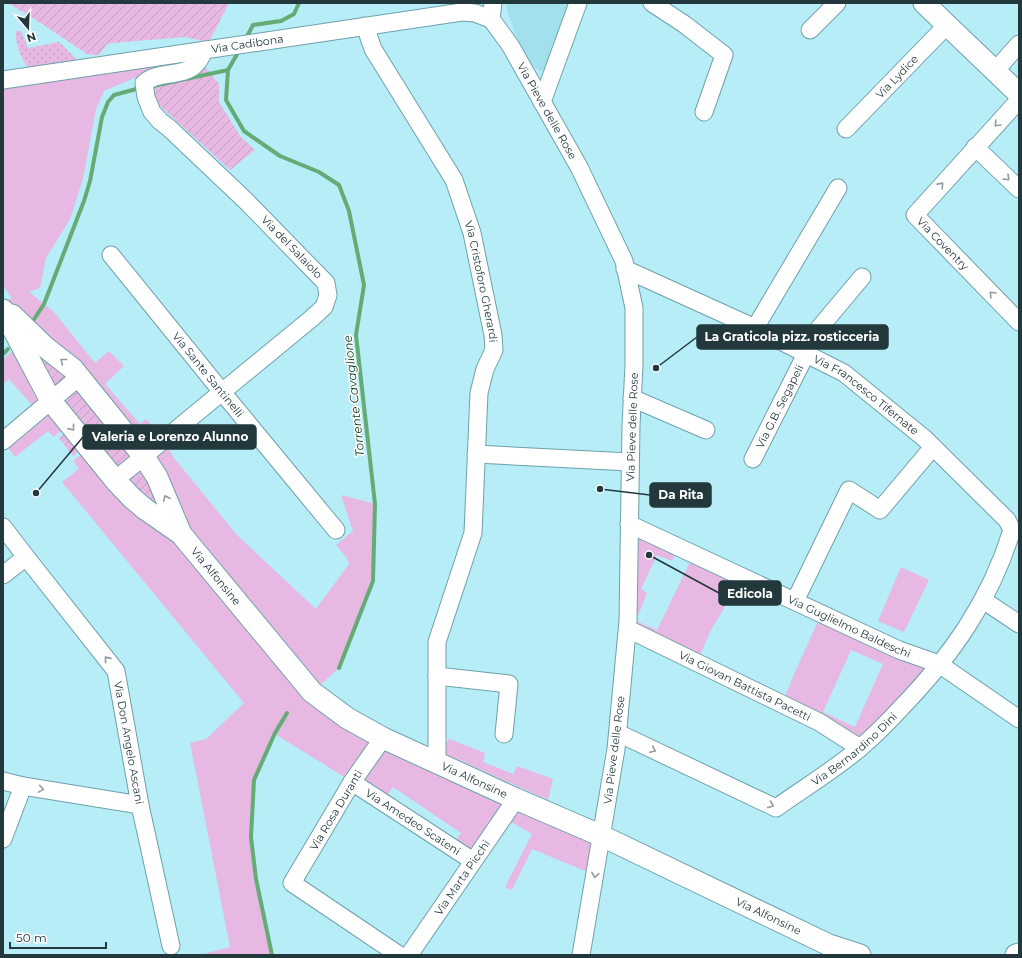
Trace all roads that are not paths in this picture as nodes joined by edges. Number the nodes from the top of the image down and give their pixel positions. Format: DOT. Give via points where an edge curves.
graph roads {
  1 [pos="578,3"];
  2 [pos="652,3"];
  3 [pos="837,3"];
  4 [pos="924,3"];
  5 [pos="492,11"];
  6 [pos="947,25"];
  7 [pos="365,26"];
  8 [pos="810,30"];
  9 [pos="1019,44"];
  10 [pos="204,50"];
  11 [pos="995,71"];
  12 [pos="3,80"];
  13 [pos="1019,94"];
  14 [pos="1019,100"];
  15 [pos="542,102"];
  16 [pos="704,112"];
  17 [pos="846,129"];
  18 [pos="975,147"];
  19 [pos="838,188"];
  20 [pos="1019,189"];
  21 [pos="112,255"];
  22 [pos="625,269"];
  23 [pos="862,277"];
  24 [pos="3,306"];
  25 [pos="3,310"];
  26 [pos="1018,320"];
  27 [pos="754,328"];
  28 [pos="803,353"];
  29 [pos="79,377"];
  30 [pos="222,392"];
  31 [pos="632,398"];
  32 [pos="51,401"];
  33 [pos="706,430"];
  34 [pos="3,441"];
  35 [pos="933,447"];
  36 [pos="476,454"];
  37 [pos="144,457"];
  38 [pos="753,460"];
  39 [pos="630,462"];
  40 [pos="116,480"];
  41 [pos="629,524"];
  42 [pos="3,527"];
  43 [pos="336,530"];
  44 [pos="1015,532"];
  45 [pos="181,534"];
  46 [pos="26,557"];
  47 [pos="3,575"];
  48 [pos="983,600"];
  49 [pos="795,601"];
  50 [pos="1019,624"];
  51 [pos="628,629"];
  52 [pos="939,664"];
  53 [pos="437,676"];
  54 [pos="1019,719"];
  55 [pos="504,734"];
  56 [pos="618,734"];
  57 [pos="383,738"];
  58 [pos="860,748"];
  59 [pos="437,762"];
  60 [pos="3,781"];
  61 [pos="352,782"];
  62 [pos="23,786"];
  63 [pos="516,799"];
  64 [pos="140,805"];
  65 [pos="602,836"];
  66 [pos="3,839"];
  67 [pos="473,861"];
  68 [pos="171,946"];
  69 [pos="836,950"];
  70 [pos="399,955"];
  71 [pos="409,955"];
  72 [pos="581,955"];
  73 [pos="860,955"];
  1 -- 15 [label="street"];
  2 -- 16 [label="street" via="724,55"];
  3 -- 8 [label="street"];
  4 -- 6 [label="main road"];
  5 -- 7 [label="street, Via Cadibona" via="462,12"];
  5 -- 15 [label="street, Via Pieve delle Rose"];
  6 -- 11 [label="main road"];
  6 -- 17 [label="street, Via Lydice"];
  7 -- 10 [label="street, Via Cadibona"];
  7 -- 36 [label="street, Via Cristoforo Gherardi" via="373,49 454,180 472,233 494,350 478,393"];
  9 -- 11 [label="street"];
  10 -- 12 [label="street, Via Cadibona"];
  10 -- 30 [label="street, Via del Salaiolo" via="193,67 156,76 144,83 152,112 246,200 323,279 328,295 324,307 312,318"];
  11 -- 13 [label="main road"];
  14 -- 18 [label="street, Via Coventry, one-way"];
  15 -- 22 [label="street, Via Pieve delle Rose" via="580,167 624,261"];
  18 -- 20 [label="street, one-way"];
  26 -- 18 [label="street, Via Coventry, one-way" via="915,215"];
  19 -- 27 [label="street"];
  21 -- 30 [label="street, Via Sante Santinelli"];
  22 -- 27 [label="street, Via Francesco Tifernate"];
  22 -- 31 [label="street, Via Pieve delle Rose" via="634,308"];
  23 -- 28 [label="street, Via G.B. Segapeli"];
  29 -- 24 [label="main road, Via Alfonsine, one-way"];
  25 -- 32 [label="main road, Via Alfonsine"];
  27 -- 28 [label="street, Via Francesco Tifernate"];
  28 -- 35 [label="street, Via Francesco Tifernate" via="844,373"];
  28 -- 38 [label="street, Via G.B. Segapeli"];
  29 -- 32 [label="street"];
  29 -- 37 [label="main road, Via Alfonsine"];
  30 -- 37 [label="street, Via del Salaiolo"];
  30 -- 43 [label="street, Via Sante Santinelli"];
  31 -- 33 [label="street"];
  31 -- 39 [label="street, Via Pieve delle Rose"];
  32 -- 34 [label="street"];
  32 -- 40 [label="main road, Via Alfonsine, one-way"];
  35 -- 44 [label="street, Via Francesco Tifernate" via="1007,520"];
  35 -- 49 [label="street" via="880,510 849,490"];
  36 -- 39 [label="street"];
  36 -- 53 [label="street, Via Cristoforo Gherardi" via="473,533 437,642"];
  37 -- 40 [label="street, Via del Salaiolo"];
  45 -- 37 [label="main road, Via Alfonsine, one-way" via="157,477"];
  39 -- 41 [label="street, Via Pieve delle Rose"];
  40 -- 45 [label="main road, Via Alfonsine" via="145,509"];
  41 -- 49 [label="street, Via Guglielmo Baldeschi"];
  41 -- 51 [label="street, Via Pieve delle Rose"];
  42 -- 46 [label="street, Via Don Angelo Ascani"];
  44 -- 48 [label="street, Via Bernardino Dini"];
  45 -- 57 [label="main road, Via Alfonsine" via="312,692 347,718"];
  46 -- 47 [label="street"];
  64 -- 46 [label="street, Via Don Angelo Ascani, one-way" via="116,671"];
  48 -- 50 [label="street"];
  48 -- 52 [label="street, Via Bernardino Dini" via="962,636"];
  49 -- 52 [label="street, Via Guglielmo Baldeschi" via="899,650"];
  51 -- 56 [label="street, Via Pieve delle Rose"];
  51 -- 58 [label="street, Via Giovan Battista Pacetti" via="819,722"];
  52 -- 54 [label="street, Via Guglielmo Baldeschi"];
  52 -- 58 [label="street, Via Bernardino Dini" via="920,688"];
  53 -- 55 [label="street" via="509,684"];
  53 -- 59 [label="street, Via Cristoforo Gherardi"];
  56 -- 58 [label="street, Via Bernardino Dini, one-way" via="776,808"];
  56 -- 65 [label="street, Via Pieve delle Rose"];
  57 -- 59 [label="main road, Via Alfonsine"];
  57 -- 61 [label="street, Via Rosa Duranti"];
  59 -- 63 [label="main road, Via Alfonsine"];
  60 -- 62 [label="street"];
  61 -- 67 [label="street, Via Amedeo Scateni"];
  61 -- 70 [label="street, Via Rosa Duranti" via="292,883"];
  62 -- 64 [label="street, one-way"];
  62 -- 66 [label="street"];
  63 -- 65 [label="main road, Via Alfonsine"];
  63 -- 67 [label="street, Via Marta Picchi"];
  64 -- 68 [label="street, Via Don Angelo Ascani"];
  65 -- 69 [label="main road, Via Alfonsine"];
  65 -- 72 [label="street, Via Pieve delle Rose, one-way"];
  67 -- 71 [label="street, Via Marta Picchi"];
  69 -- 73 [label="main road, Via Alfonsine"];
}
